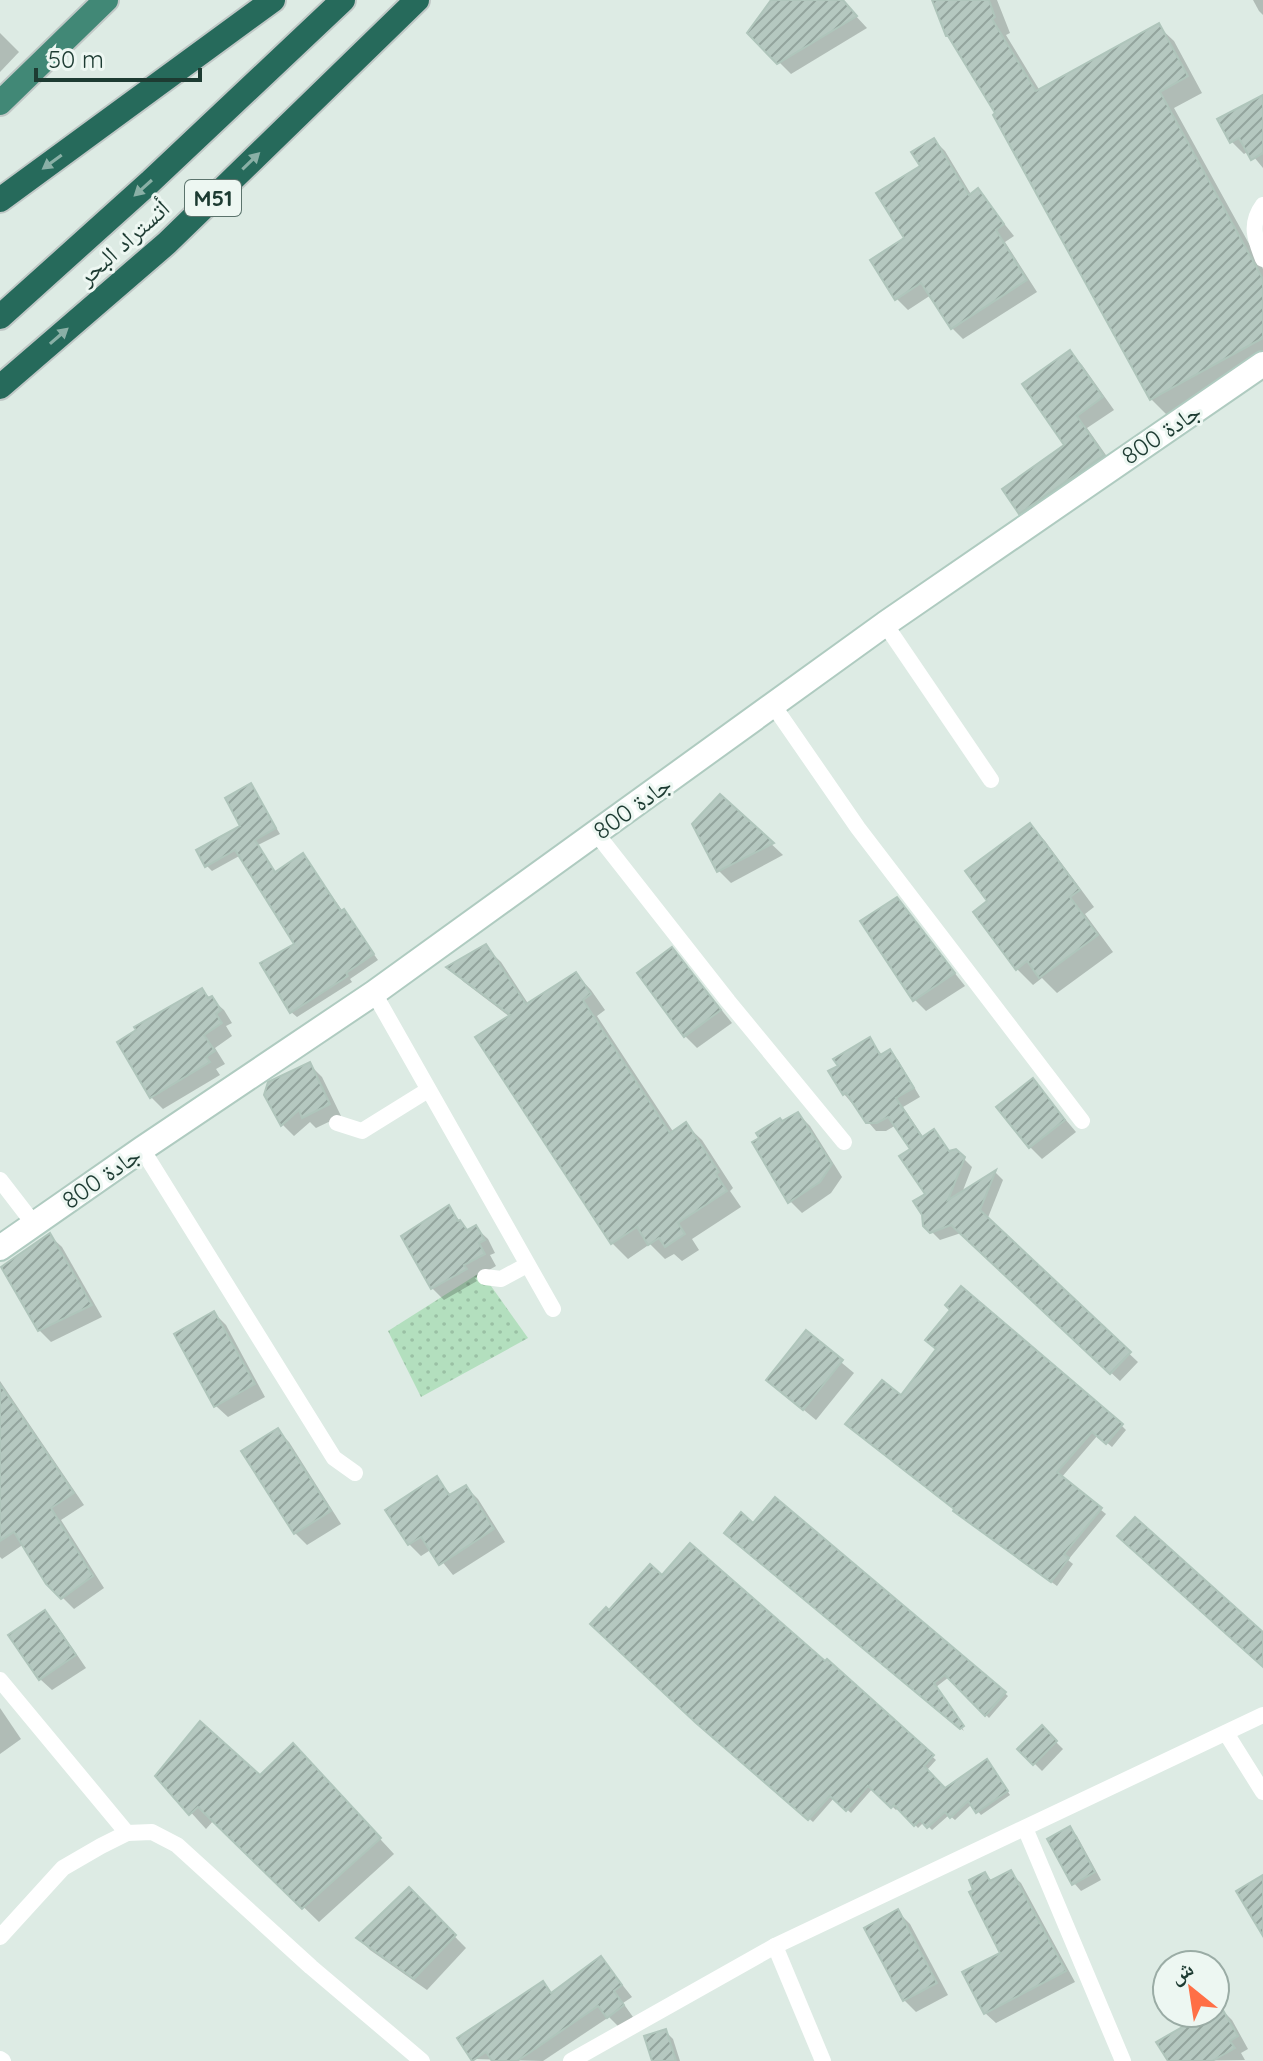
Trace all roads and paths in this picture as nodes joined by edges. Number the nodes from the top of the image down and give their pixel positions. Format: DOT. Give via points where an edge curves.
graph roads {
  1 [pos="106,0"];
  2 [pos="273,0"];
  3 [pos="343,0"];
  4 [pos="417,0"];
  5 [pos="0,103"];
  6 [pos="0,200"];
  7 [pos="1263,205"];
  8 [pos="1263,259"];
  9 [pos="0,317"];
  10 [pos="1263,364"];
  11 [pos="0,387"];
  12 [pos="885,624"];
  13 [pos="773,705"];
  14 [pos="991,780"];
  15 [pos="596,833"];
  16 [pos="374,993"];
  17 [pos="428,1090"];
  18 [pos="1082,1121"];
  19 [pos="337,1123"];
  20 [pos="844,1142"];
  21 [pos="142,1149"];
  22 [pos="0,1180"];
  23 [pos="34,1224"];
  24 [pos="0,1248"];
  25 [pos="527,1265"];
  26 [pos="485,1277"];
  27 [pos="553,1309"];
  28 [pos="355,1473"];
  29 [pos="0,1680"];
  30 [pos="1263,1715"];
  31 [pos="1226,1733"];
  32 [pos="1263,1792"];
  33 [pos="1025,1828"];
  34 [pos="127,1833"];
  35 [pos="0,1937"];
  36 [pos="775,1946"];
  37 [pos="422,2061"];
  38 [pos="571,2061"];
  39 [pos="823,2061"];
  40 [pos="1123,2061"];
  1 -- 5 [label="highway"];
  2 -- 6 [label="highway, one-way"];
  3 -- 9 [label="highway, أتستراد البحر / M51, one-way"];
  11 -- 4 [label="highway, أتستراد البحر / M51, one-way" via="167,243"];
  7 -- 8 [label="street" via="1253,226"];
  10 -- 12 [label="main road, جادة 800"];
  12 -- 13 [label="main road, جادة 800"];
  12 -- 14 [label="street"];
  13 -- 15 [label="main road, جادة 800"];
  13 -- 18 [label="street" via="858,828"];
  15 -- 16 [label="main road, جادة 800"];
  15 -- 20 [label="street"];
  16 -- 17 [label="street"];
  16 -- 21 [label="main road, جادة 800"];
  17 -- 19 [label="street" via="362,1131"];
  17 -- 25 [label="street"];
  21 -- 23 [label="main road, جادة 800"];
  21 -- 28 [label="street" via="334,1458"];
  22 -- 23 [label="street"];
  23 -- 24 [label="main road, جادة 800"];
  25 -- 26 [label="street" via="501,1279"];
  25 -- 27 [label="street"];
  29 -- 34 [label="street"];
  30 -- 31 [label="street"];
  31 -- 32 [label="street"];
  31 -- 33 [label="street"];
  33 -- 36 [label="street"];
  33 -- 40 [label="street"];
  34 -- 35 [label="street" via="63,1868"];
  34 -- 37 [label="street" via="152,1832 177,1845"];
  36 -- 38 [label="street"];
  36 -- 39 [label="street"];
}
